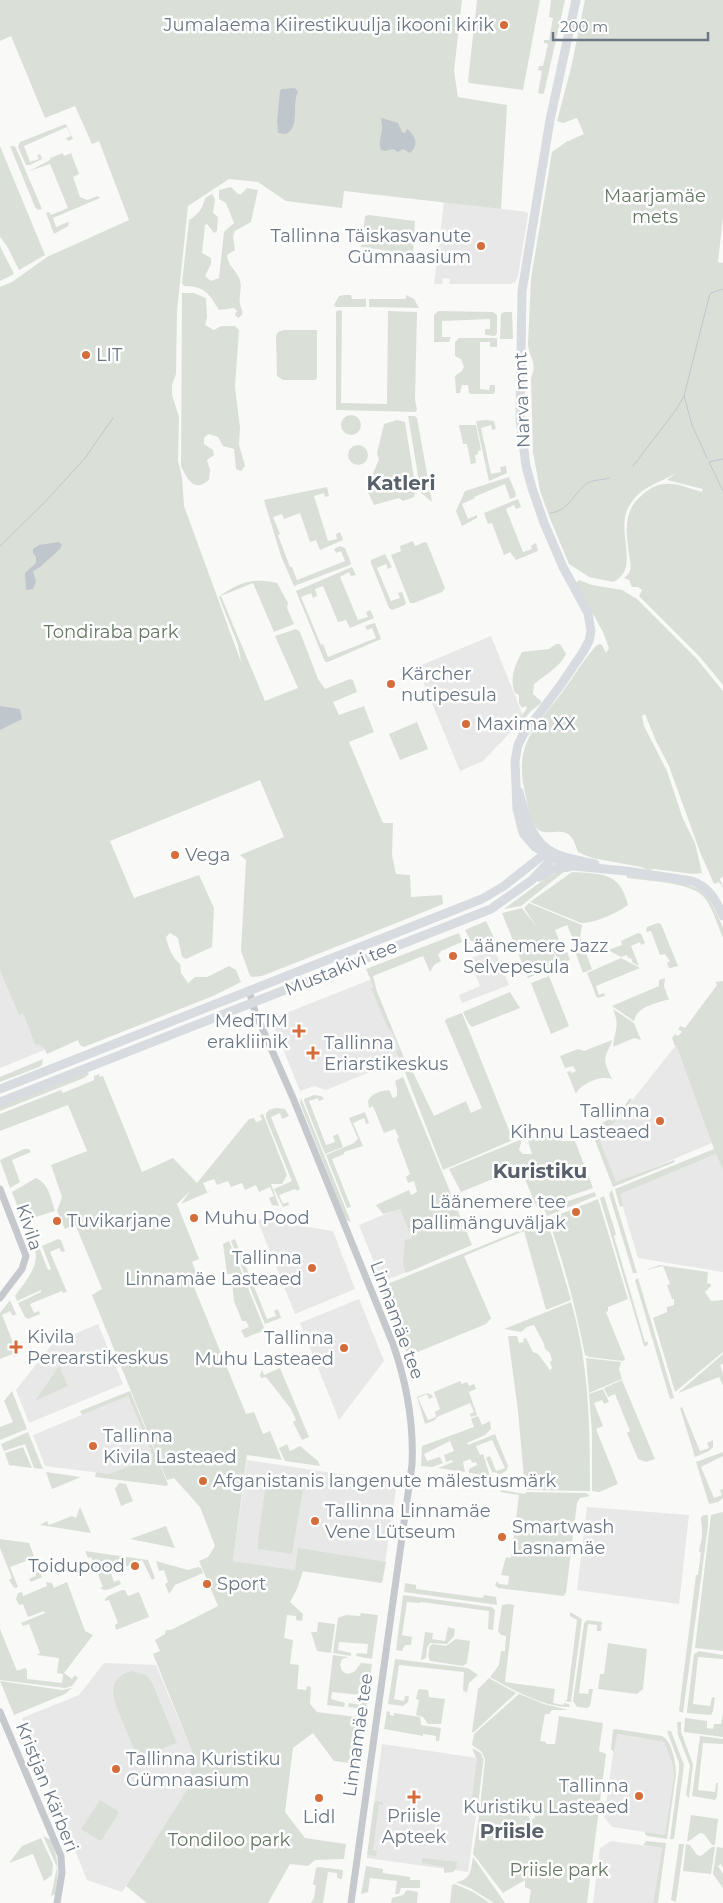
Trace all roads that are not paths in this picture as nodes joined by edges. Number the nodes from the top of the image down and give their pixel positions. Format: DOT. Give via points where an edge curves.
graph roads {
  1 [pos="576,0"];
  2 [pos="514,769"];
  3 [pos="524,833"];
  4 [pos="551,854"];
  5 [pos="573,866"];
  6 [pos="529,867"];
  7 [pos="626,871"];
  8 [pos="532,880"];
  9 [pos="467,904"];
  10 [pos="723,916"];
  11 [pos="459,922"];
  12 [pos="249,990"];
  13 [pos="252,1004"];
  14 [pos="0,1089"];
  15 [pos="0,1102"];
  16 [pos="0,1189"];
  17 [pos="0,1298"];
  18 [pos="0,1712"];
  19 [pos="57,1903"];
  20 [pos="350,1903"];
  1 -- 2 [label="main road, Narva mnt" via="550,120 522,291 520,419 526,466 538,505 563,567 588,613 591,631 583,652 523,735 515,754"];
  2 -- 3 [label="main road, Narva mnt" via="517,809"];
  2 -- 4 [label="main road, Narva mnt" via="528,823"];
  3 -- 4 [label="main road, Narva mnt" via="535,847"];
  3 -- 6 [label="main road" via="532,854"];
  4 -- 5 [label="main road, Narva mnt"];
  4 -- 6 [label="main road, Mustakivi tee"];
  4 -- 7 [label="main road, Narva mnt"];
  4 -- 8 [label="main road, Mustakivi tee"];
  5 -- 7 [label="main road, Narva mnt"];
  5 -- 8 [label="main road" via="553,869"];
  6 -- 9 [label="main road, Mustakivi tee" via="492,894"];
  7 -- 10 [label="main road, Narva mnt" via="697,882 711,893"];
  8 -- 11 [label="main road, Mustakivi tee" via="490,909"];
  9 -- 11 [label="main road" via="460,913"];
  9 -- 12 [label="main road, Mustakivi tee"];
  11 -- 13 [label="main road, Mustakivi tee"];
  12 -- 13 [label="street, Linnamäe tee"];
  12 -- 14 [label="main road, Mustakivi tee"];
  13 -- 15 [label="main road, Mustakivi tee"];
  13 -- 20 [label="street, Linnamäe tee" via="393,1344 411,1413 412,1466"];
  16 -- 17 [label="street, Kivila" via="26,1256 22,1269"];
  18 -- 19 [label="street, Kristjan Kärberi" via="61,1856"];
}
